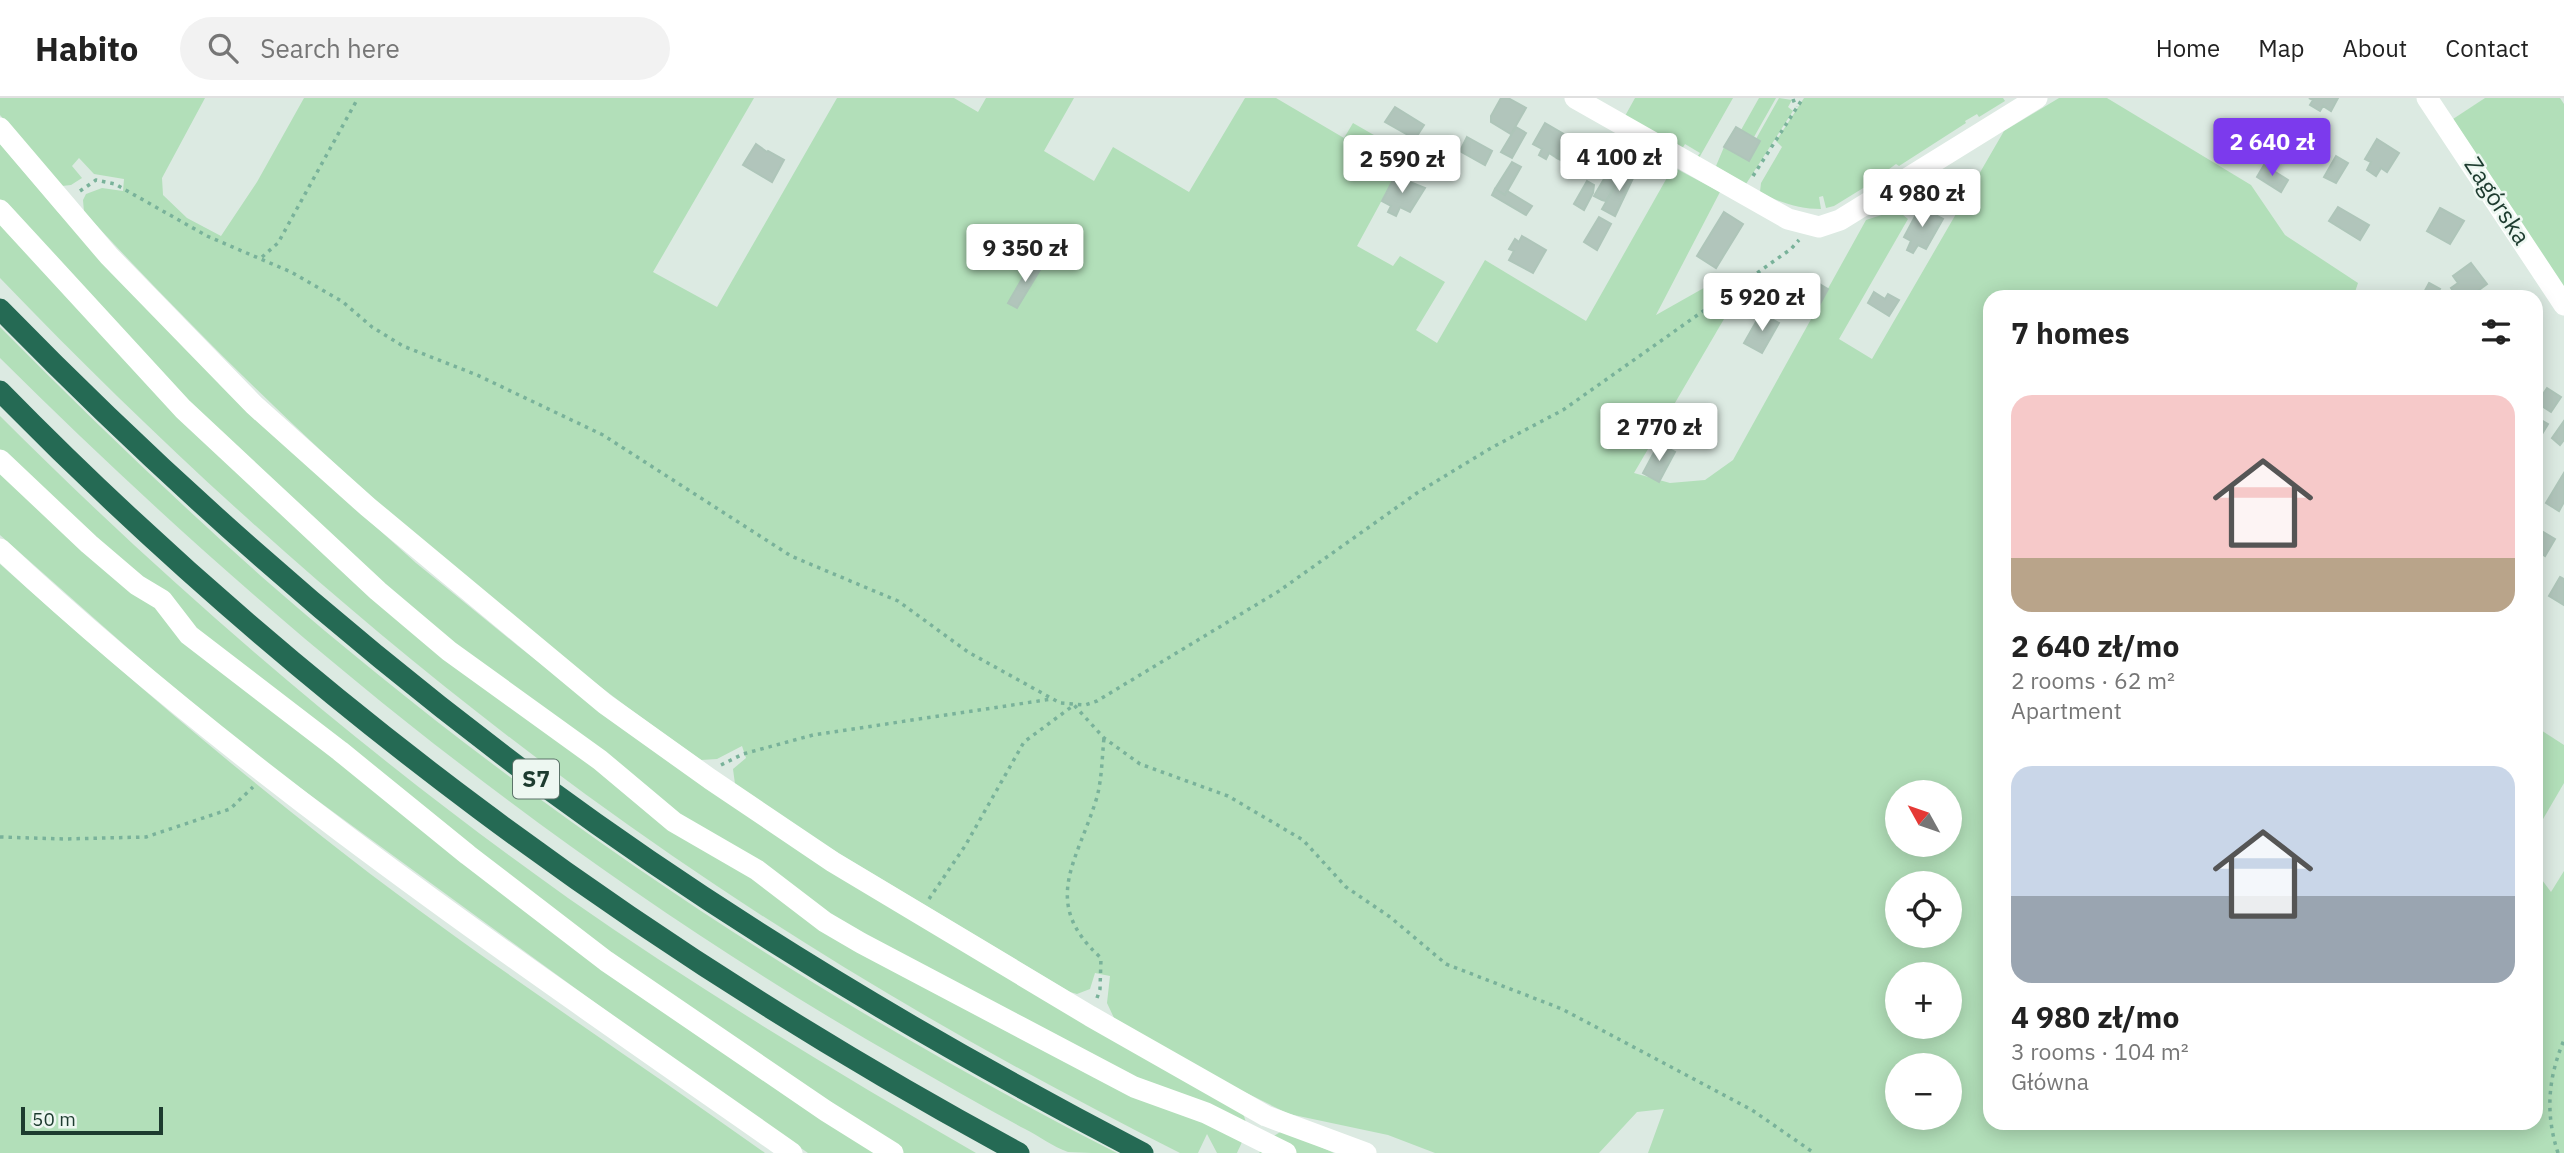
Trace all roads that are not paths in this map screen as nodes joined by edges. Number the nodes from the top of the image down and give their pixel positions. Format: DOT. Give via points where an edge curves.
graph roads {
  1 [pos="1575,98"];
  2 [pos="2037,98"];
  3 [pos="2427,98"];
  4 [pos="0,128"];
  5 [pos="0,210"];
  6 [pos="2564,305"];
  7 [pos="0,309"];
  8 [pos="0,391"];
  9 [pos="0,460"];
  10 [pos="0,549"];
  11 [pos="1266,1115"];
  12 [pos="1251,1145"];
  13 [pos="792,1153"];
  14 [pos="893,1153"];
  15 [pos="1019,1153"];
  16 [pos="1143,1153"];
  17 [pos="1286,1153"];
  18 [pos="1366,1153"];
  1 -- 2 [label="street" via="1788,219 1819,227 1840,220"];
  3 -- 6 [label="street, Zagórska"];
  4 -- 11 [label="street" via="64,205 205,356 368,507 605,704 833,862"];
  5 -- 12 [label="street" via="183,409 378,591 449,651 600,760 664,814 757,870 825,922 862,943 1134,1087 1206,1113"];
  7 -- 16 [label="highway, S7" via="107,416 265,562 409,682 546,787 794,956 965,1058"];
  8 -- 15 [label="highway, S7" via="136,523 247,622 477,808 700,964 820,1040"];
  9 -- 14 [label="street" via="89,544 162,600 189,635 468,855 616,968"];
  10 -- 13 [label="street" via="81,624 268,774 517,959"];
  11 -- 12 [label="street"];
  11 -- 18 [label="street"];
  12 -- 17 [label="street"];
}
